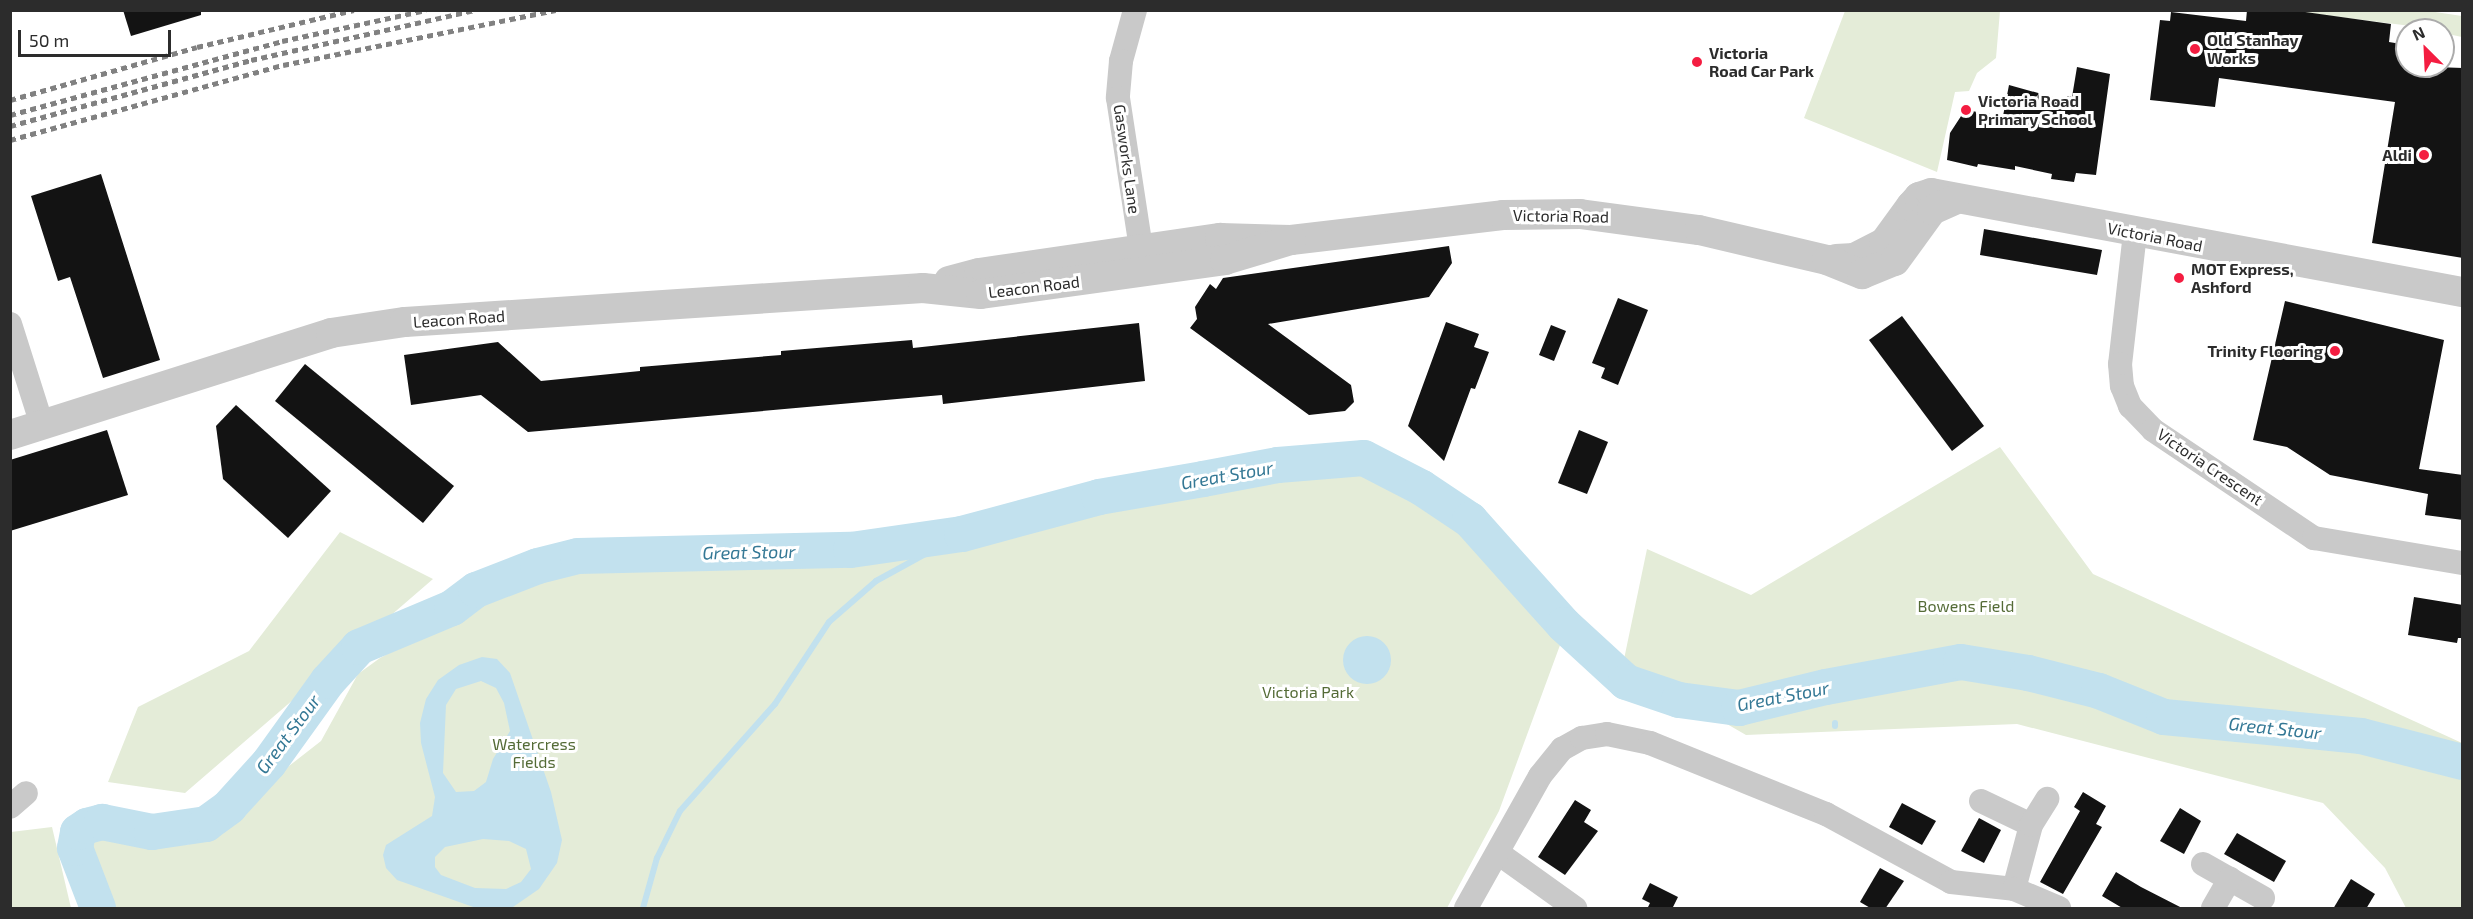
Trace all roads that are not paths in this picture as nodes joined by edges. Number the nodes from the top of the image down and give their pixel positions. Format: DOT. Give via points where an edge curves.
graph roads {
  1 [pos="1134,10"];
  2 [pos="2135,233"];
  3 [pos="1143,261"];
  4 [pos="2463,292"];
  5 [pos="10,324"];
  6 [pos="42,425"];
  7 [pos="10,435"];
  8 [pos="2463,563"];
  9 [pos="2047,799"];
  10 [pos="1981,801"];
  11 [pos="2031,825"];
  12 [pos="1498,853"];
  13 [pos="2203,864"];
  14 [pos="2230,879"];
  15 [pos="2014,889"];
  16 [pos="2263,898"];
  17 [pos="1466,909"];
  18 [pos="1575,909"];
  19 [pos="2059,909"];
  20 [pos="2213,909"];
  1 -- 3 [label="street, Gasworks Lane" via="1121,61 1118,98"];
  2 -- 3 [label="street, Victoria Road" via="1931,193 1919,196 1884,243 1854,258 1827,260 1650,221 1580,214 1503,215 1291,240 1220,238"];
  2 -- 4 [label="street, Victoria Road"];
  2 -- 8 [label="street, Victoria Crescent" via="2120,364 2122,386 2130,406 2153,430 2314,538"];
  3 -- 6 [label="street, Leacon Road" via="979,273 923,288 405,322 331,333"];
  5 -- 6 [label="street"];
  6 -- 7 [label="street, Leacon Road"];
  9 -- 11 [label="street"];
  10 -- 11 [label="street"];
  11 -- 15 [label="street"];
  12 -- 15 [label="street" via="1540,776 1562,749 1582,738 1607,734 1650,743 1826,814 1952,882"];
  12 -- 17 [label="street"];
  12 -- 18 [label="street"];
  13 -- 14 [label="street"];
  14 -- 16 [label="street"];
  14 -- 20 [label="street"];
  15 -- 19 [label="street"];
}
